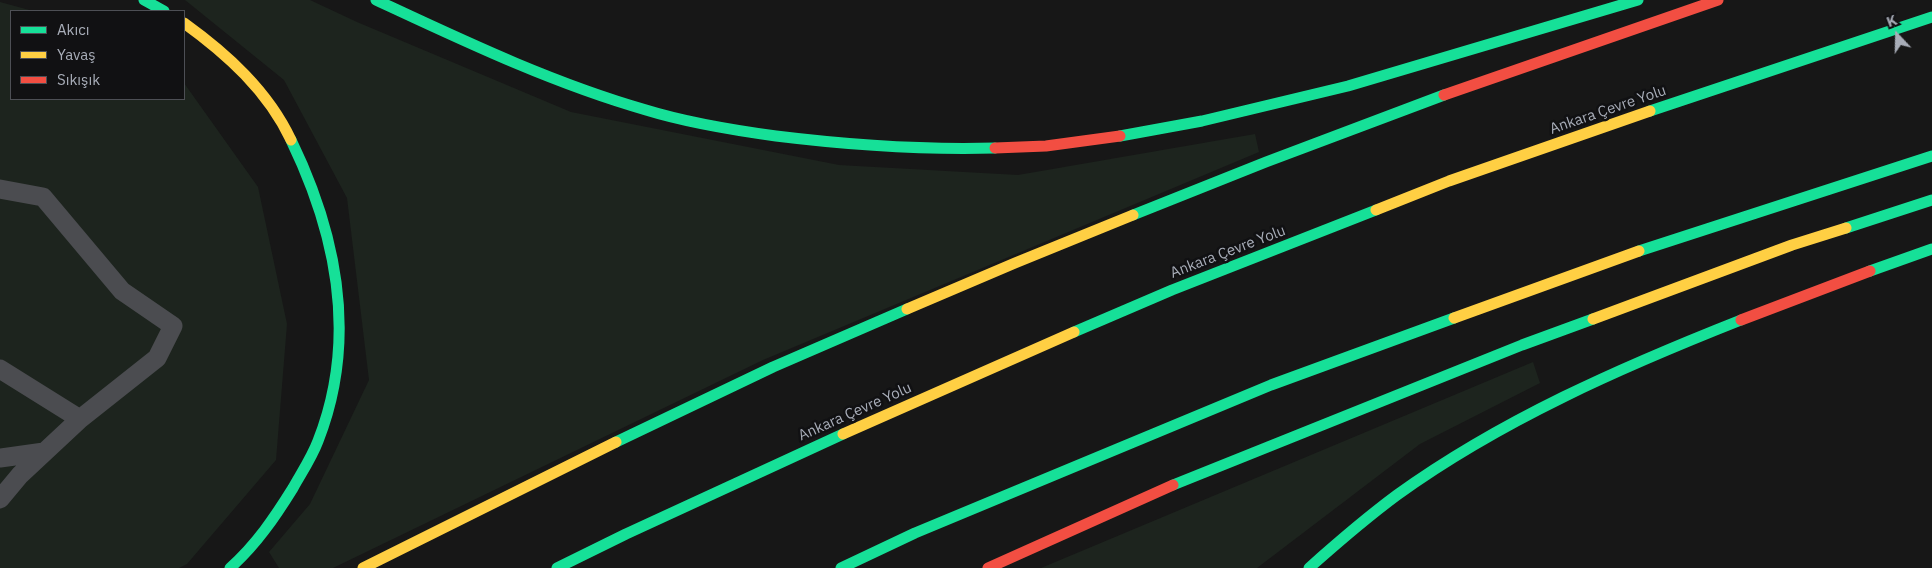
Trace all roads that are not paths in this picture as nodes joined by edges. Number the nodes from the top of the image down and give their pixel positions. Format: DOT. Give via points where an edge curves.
graph roads {
  1 [pos="144,0"];
  2 [pos="376,0"];
  3 [pos="1638,0"];
  4 [pos="1718,0"];
  5 [pos="162,10"];
  6 [pos="1932,17"];
  7 [pos="185,24"];
  8 [pos="1932,156"];
  9 [pos="0,189"];
  10 [pos="1932,200"];
  11 [pos="1932,249"];
  12 [pos="0,369"];
  13 [pos="80,419"];
  14 [pos="44,452"];
  15 [pos="0,458"];
  16 [pos="0,499"];
  17 [pos="230,568"];
  18 [pos="363,568"];
  19 [pos="556,568"];
  20 [pos="841,568"];
  21 [pos="988,568"];
  22 [pos="1309,568"];
  1 -- 5 [label="highway"];
  2 -- 3 [label="highway" via="573,86 688,121 840,145 948,150 1051,146 1179,126 1299,99"];
  4 -- 18 [label="highway" via="1446,94 1015,263 773,367"];
  6 -- 19 [label="highway, Ankara Çevre Yolu" via="1449,181 1172,290 903,406"];
  7 -- 17 [label="highway" via="236,66 265,98 290,136 321,213 333,254 338,289 335,364 318,441 277,513 242,559"];
  8 -- 20 [label="highway" via="1664,242 1271,385 915,533"];
  9 -- 13 [label="lane" via="43,197 122,291 174,326 157,358"];
  10 -- 21 [label="highway" via="1792,245 1522,345 1205,471"];
  11 -- 22 [label="highway" via="1768,310 1548,405 1433,471 1359,523"];
  12 -- 13 [label="lane"];
  13 -- 14 [label="lane"];
  14 -- 15 [label="lane"];
  14 -- 16 [label="lane"];
}
